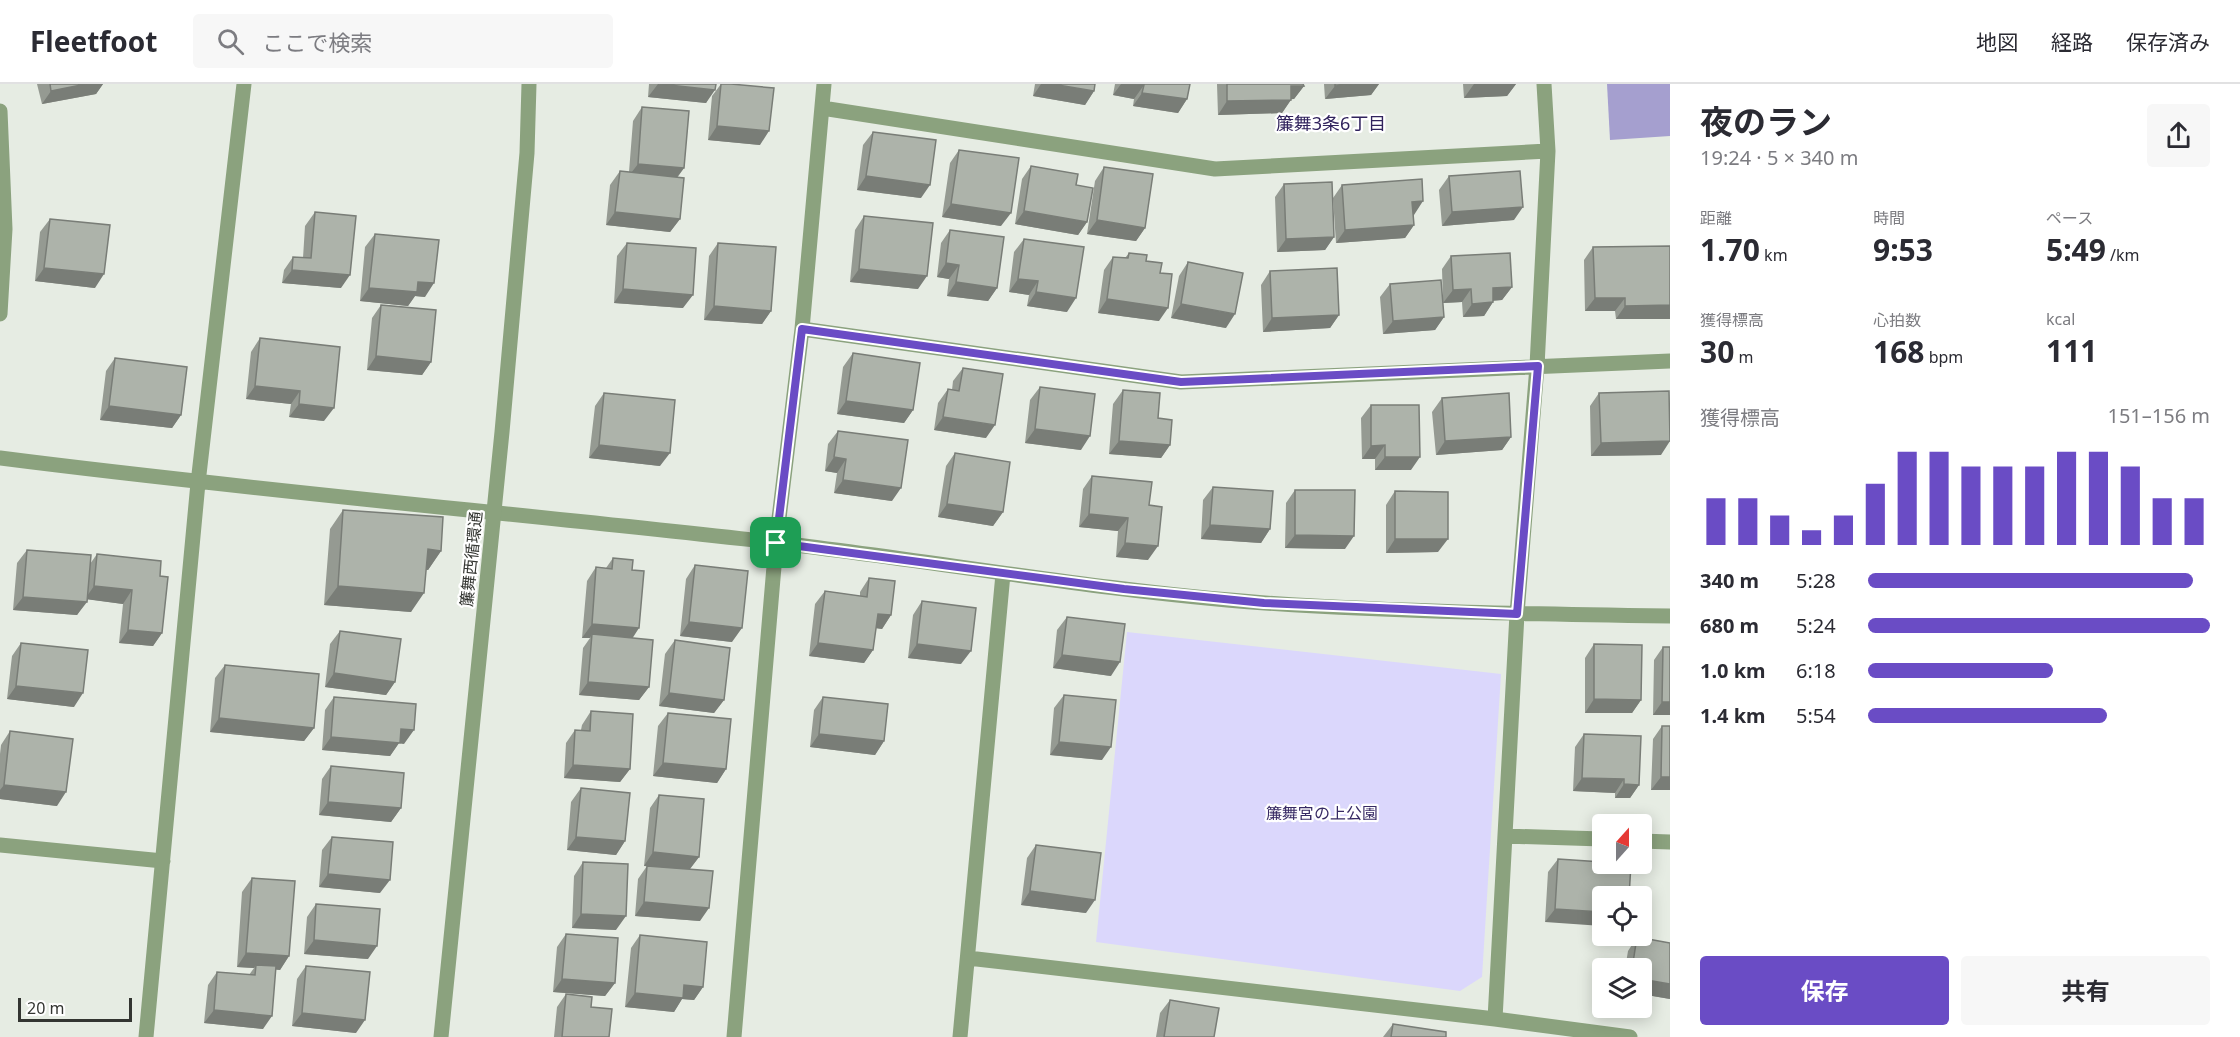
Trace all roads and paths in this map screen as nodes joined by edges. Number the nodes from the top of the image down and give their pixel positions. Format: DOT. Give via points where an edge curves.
graph roads {
  1 [pos="244,84"];
  2 [pos="530,84"];
  3 [pos="824,84"];
  4 [pos="1544,84"];
  5 [pos="822,108"];
  6 [pos="0,111"];
  7 [pos="1548,151"];
  8 [pos="0,314"];
  9 [pos="802,329"];
  10 [pos="1670,361"];
  11 [pos="1538,366"];
  12 [pos="0,458"];
  13 [pos="198,483"];
  14 [pos="494,512"];
  15 [pos="776,543"];
  16 [pos="1002,574"];
  17 [pos="1517,614"];
  18 [pos="1670,616"];
  19 [pos="1504,836"];
  20 [pos="1592,839"];
  21 [pos="1652,841"];
  22 [pos="1670,842"];
  23 [pos="0,845"];
  24 [pos="163,861"];
  25 [pos="968,958"];
  26 [pos="1495,1019"];
  27 [pos="146,1037"];
  28 [pos="441,1037"];
  29 [pos="734,1037"];
  30 [pos="960,1037"];
  31 [pos="1630,1037"];
  1 -- 13 [label="street"];
  2 -- 14 [label="street, 簾舞西循環通"];
  3 -- 5 [label="street"];
  4 -- 7 [label="street"];
  5 -- 7 [label="street" via="1215,169"];
  5 -- 9 [label="street"];
  6 -- 8 [label="street" via="5,229"];
  7 -- 11 [label="street"];
  9 -- 11 [label="street" via="1181,382"];
  9 -- 15 [label="street"];
  10 -- 11 [label="street"];
  11 -- 17 [label="street"];
  12 -- 13 [label="street"];
  13 -- 14 [label="street"];
  13 -- 24 [label="street"];
  14 -- 15 [label="street"];
  14 -- 28 [label="street, 簾舞西循環通"];
  15 -- 16 [label="street"];
  15 -- 29 [label="street"];
  16 -- 17 [label="street" via="1264,603"];
  16 -- 25 [label="street"];
  17 -- 18 [label="street"];
  17 -- 19 [label="street"];
  19 -- 20 [label="street"];
  19 -- 26 [label="street"];
  21 -- 22 [label="street"];
  23 -- 24 [label="street"];
  24 -- 27 [label="street"];
  25 -- 26 [label="street"];
  25 -- 30 [label="street"];
  26 -- 31 [label="street"];
}
